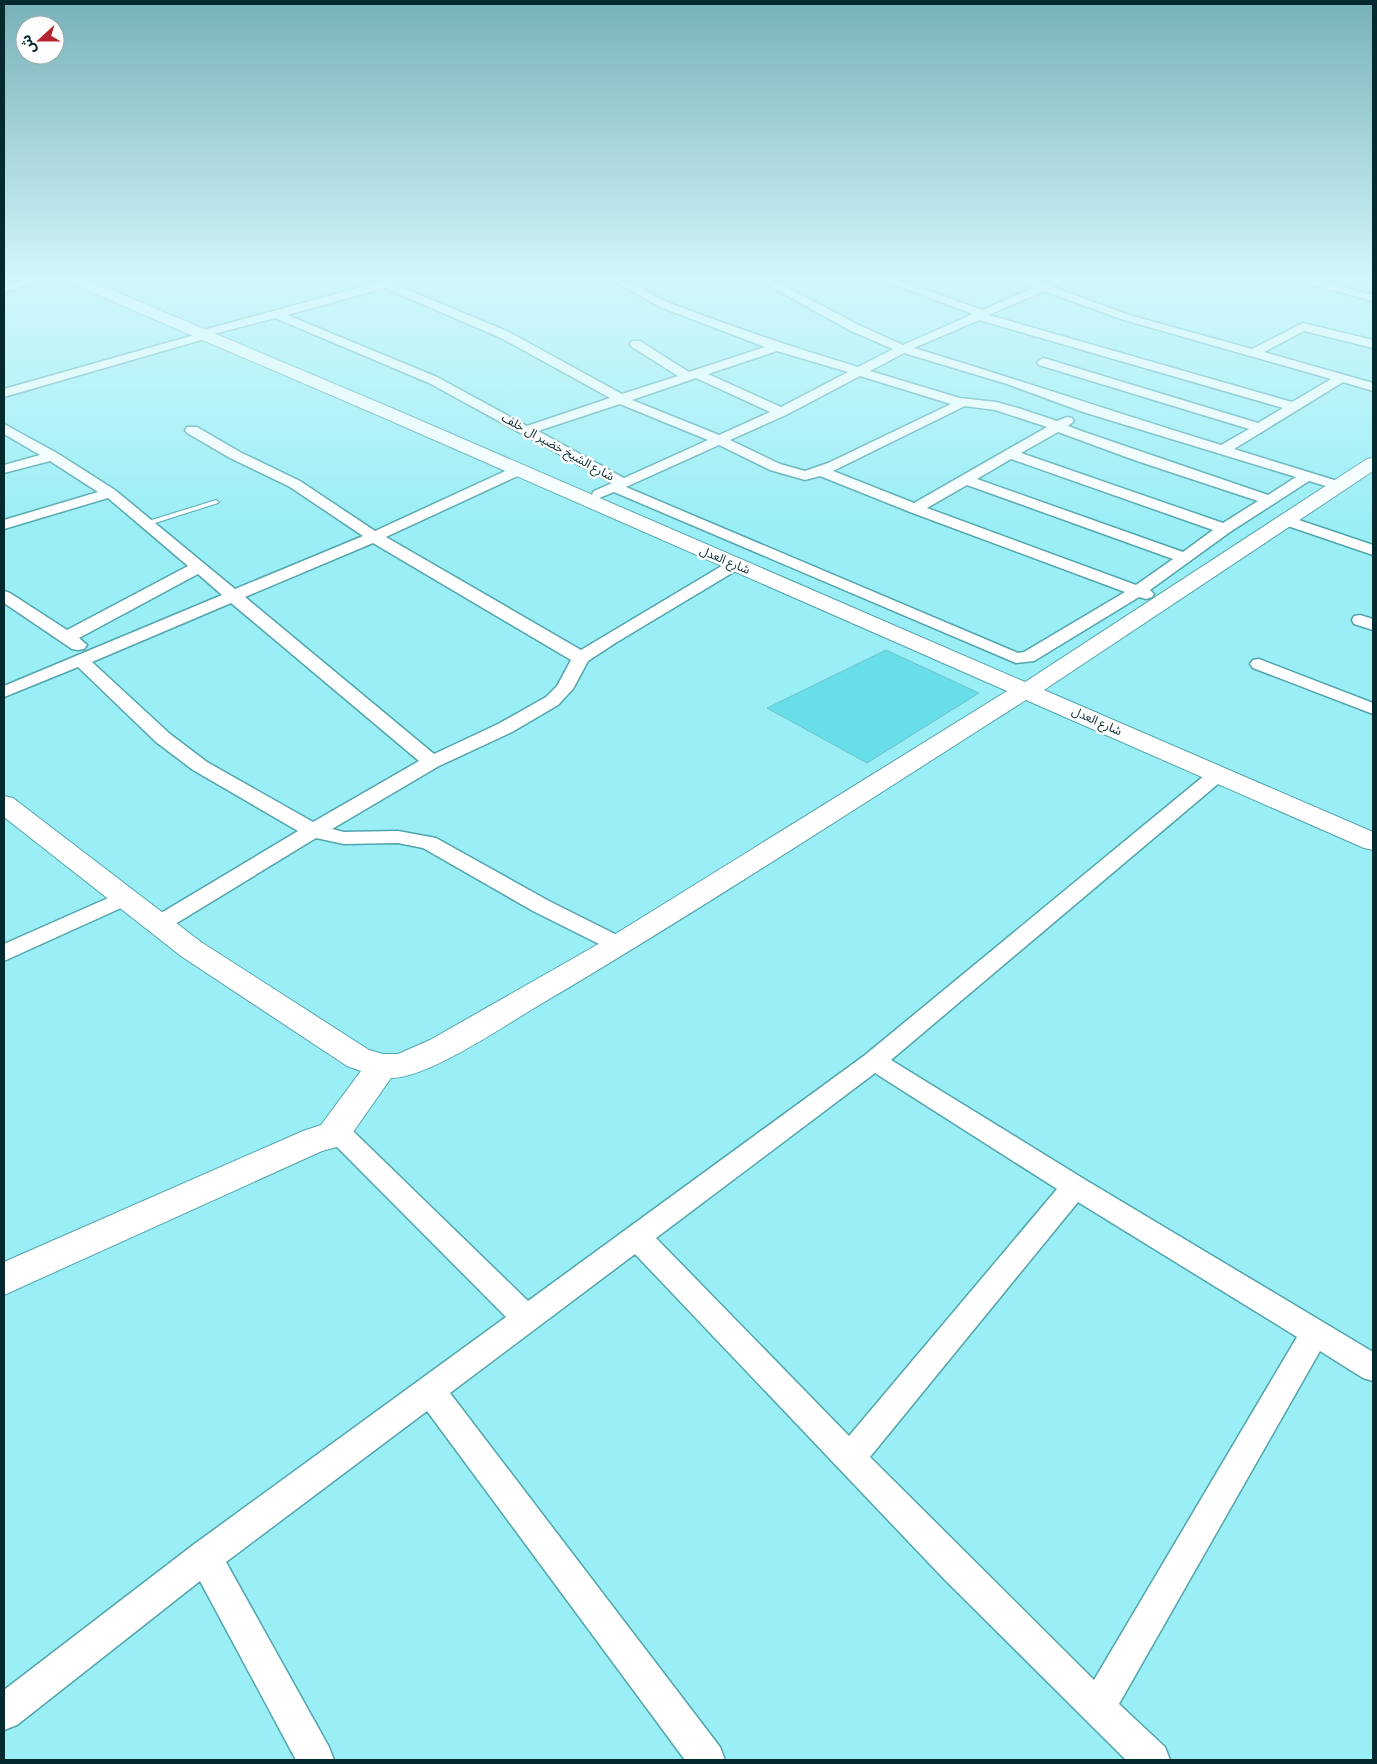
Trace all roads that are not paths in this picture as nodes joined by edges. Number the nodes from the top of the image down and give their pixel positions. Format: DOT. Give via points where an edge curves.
graph roads {
  1 [pos="112,362"];
  2 [pos="273,362"];
  3 [pos="282,362"];
  4 [pos="391,362"];
  5 [pos="554,362"];
  6 [pos="670,362"];
  7 [pos="731,362"];
  8 [pos="827,362"];
  9 [pos="877,362"];
  10 [pos="947,362"];
  11 [pos="1042,362"];
  12 [pos="1135,362"];
  13 [pos="1285,362"];
  14 [pos="1035,367"];
  15 [pos="858,372"];
  16 [pos="693,375"];
  17 [pos="1340,378"];
  18 [pos="1011,382"];
  19 [pos="1373,387"];
  20 [pos="4,394"];
  21 [pos="622,400"];
  22 [pos="959,402"];
  23 [pos="979,402"];
  24 [pos="1294,407"];
  25 [pos="1088,409"];
  26 [pos="782,412"];
  27 [pos="1060,426"];
  28 [pos="4,428"];
  29 [pos="1260,428"];
  30 [pos="192,430"];
  31 [pos="528,430"];
  32 [pos="720,440"];
  33 [pos="1222,451"];
  34 [pos="1010,454"];
  35 [pos="52,456"];
  36 [pos="1373,463"];
  37 [pos="4,469"];
  38 [pos="519,470"];
  39 [pos="821,471"];
  40 [pos="1306,477"];
  41 [pos="966,480"];
  42 [pos="1339,486"];
  43 [pos="612,488"];
  44 [pos="110,493"];
  45 [pos="1269,500"];
  46 [pos="216,502"];
  47 [pos="916,509"];
  48 [pos="1287,521"];
  49 [pos="146,523"];
  50 [pos="4,525"];
  51 [pos="1225,529"];
  52 [pos="374,537"];
  53 [pos="1373,550"];
  54 [pos="1186,558"];
  55 [pos="736,564"];
  56 [pos="199,567"];
  57 [pos="1138,591"];
  58 [pos="4,596"];
  59 [pos="234,596"];
  60 [pos="1166,601"];
  61 [pos="66,638"];
  62 [pos="86,657"];
  63 [pos="581,658"];
  64 [pos="1260,664"];
  65 [pos="1034,686"];
  66 [pos="4,692"];
  67 [pos="1373,709"];
  68 [pos="432,762"];
  69 [pos="1218,774"];
  70 [pos="4,804"];
  71 [pos="1373,822"];
  72 [pos="312,830"];
  73 [pos="1373,842"];
  74 [pos="124,898"];
  75 [pos="159,924"];
  76 [pos="619,944"];
  77 [pos="4,953"];
  78 [pos="874,1061"];
  79 [pos="382,1066"];
  80 [pos="332,1136"];
  81 [pos="1074,1187"];
  82 [pos="637,1237"];
  83 [pos="4,1279"];
  84 [pos="527,1319"];
  85 [pos="1315,1333"];
  86 [pos="1373,1368"];
  87 [pos="430,1391"];
  88 [pos="850,1458"];
  89 [pos="205,1558"];
  90 [pos="1097,1708"];
  91 [pos="4,1712"];
  92 [pos="316,1760"];
  93 [pos="707,1760"];
  94 [pos="1152,1760"];
  1 -- 20 [label="street"];
  2 -- 38 [label="street, شارع العدل"];
  3 -- 43 [label="street, شارع العدل"];
  4 -- 31 [label="street, شارع الشيخ خضير ال خلف" via="433,380"];
  5 -- 21 [label="street"];
  6 -- 16 [label="street"];
  7 -- 16 [label="street"];
  8 -- 15 [label="street"];
  9 -- 15 [label="street"];
  10 -- 18 [label="street"];
  11 -- 14 [label="street"];
  12 -- 24 [label="street"];
  13 -- 17 [label="street"];
  14 -- 18 [label="street"];
  14 -- 29 [label="street"];
  15 -- 22 [label="street"];
  15 -- 26 [label="street"];
  16 -- 21 [label="street"];
  16 -- 26 [label="street"];
  17 -- 19 [label="street"];
  17 -- 24 [label="street"];
  18 -- 23 [label="street"];
  18 -- 25 [label="street"];
  21 -- 31 [label="street"];
  21 -- 32 [label="street"];
  22 -- 23 [label="street"];
  22 -- 39 [label="street" via="959,405"];
  23 -- 27 [label="street"];
  24 -- 29 [label="street"];
  25 -- 27 [label="street"];
  25 -- 33 [label="street"];
  26 -- 32 [label="street"];
  27 -- 34 [label="street"];
  27 -- 45 [label="street" via="1099,443"];
  28 -- 35 [label="street"];
  29 -- 33 [label="street"];
  30 -- 52 [label="street" via="295,484"];
  31 -- 43 [label="street, شارع الشيخ خضير ال خلف"];
  32 -- 39 [label="street" via="774,466 805,476"];
  32 -- 43 [label="street"];
  33 -- 40 [label="street"];
  34 -- 41 [label="street"];
  34 -- 51 [label="street"];
  35 -- 37 [label="street"];
  35 -- 44 [label="street"];
  36 -- 42 [label="street"];
  38 -- 52 [label="street"];
  38 -- 55 [label="street, شارع العدل"];
  39 -- 47 [label="street"];
  40 -- 42 [label="street"];
  40 -- 45 [label="street, شارع الشيخ خضير ال خلف"];
  41 -- 47 [label="street"];
  41 -- 54 [label="street"];
  42 -- 48 [label="street"];
  43 -- 57 [label="street, شارع الشيخ خضير ال خلف" via="1016,658 1028,657"];
  43 -- 65 [label="street, شارع العدل"];
  44 -- 49 [label="street"];
  44 -- 50 [label="street"];
  45 -- 51 [label="street, شارع الشيخ خضير ال خلف"];
  46 -- 49 [label="lane"];
  47 -- 57 [label="street"];
  48 -- 53 [label="street"];
  48 -- 60 [label="street"];
  49 -- 56 [label="street"];
  51 -- 54 [label="street, شارع الشيخ خضير ال خلف"];
  52 -- 59 [label="street"];
  52 -- 63 [label="street"];
  54 -- 57 [label="street, شارع الشيخ خضير ال خلف"];
  55 -- 63 [label="street"];
  55 -- 65 [label="street, شارع العدل"];
  56 -- 59 [label="street"];
  56 -- 61 [label="street"];
  57 -- 60 [label="street"];
  58 -- 61 [label="street"];
  59 -- 62 [label="street"];
  59 -- 68 [label="street"];
  60 -- 65 [label="street"];
  61 -- 62 [label="street"];
  62 -- 66 [label="street"];
  62 -- 72 [label="street" via="163,738 200,766"];
  63 -- 68 [label="street" via="564,689 552,701 505,728"];
  64 -- 67 [label="street"];
  65 -- 69 [label="street, شارع العدل"];
  65 -- 71 [label="street, شارع العدل"];
  65 -- 76 [label="street"];
  68 -- 72 [label="street"];
  69 -- 73 [label="street, شارع العدل"];
  69 -- 78 [label="street"];
  70 -- 74 [label="street"];
  72 -- 75 [label="street"];
  72 -- 76 [label="street" via="344,838 398,837 429,843 541,906"];
  74 -- 75 [label="street"];
  74 -- 77 [label="street"];
  75 -- 79 [label="street" via="191,950 358,1058"];
  76 -- 79 [label="street" via="441,1048 401,1066"];
  78 -- 81 [label="street"];
  78 -- 82 [label="street"];
  79 -- 80 [label="street"];
  80 -- 83 [label="street" via="315,1140"];
  80 -- 84 [label="street" via="345,1139"];
  81 -- 85 [label="street"];
  81 -- 88 [label="street"];
  82 -- 84 [label="street"];
  82 -- 88 [label="street"];
  84 -- 87 [label="street"];
  85 -- 86 [label="street"];
  85 -- 90 [label="street"];
  87 -- 89 [label="street"];
  87 -- 93 [label="street"];
  88 -- 90 [label="street"];
  89 -- 91 [label="street"];
  89 -- 92 [label="street"];
  90 -- 94 [label="street"];
}
